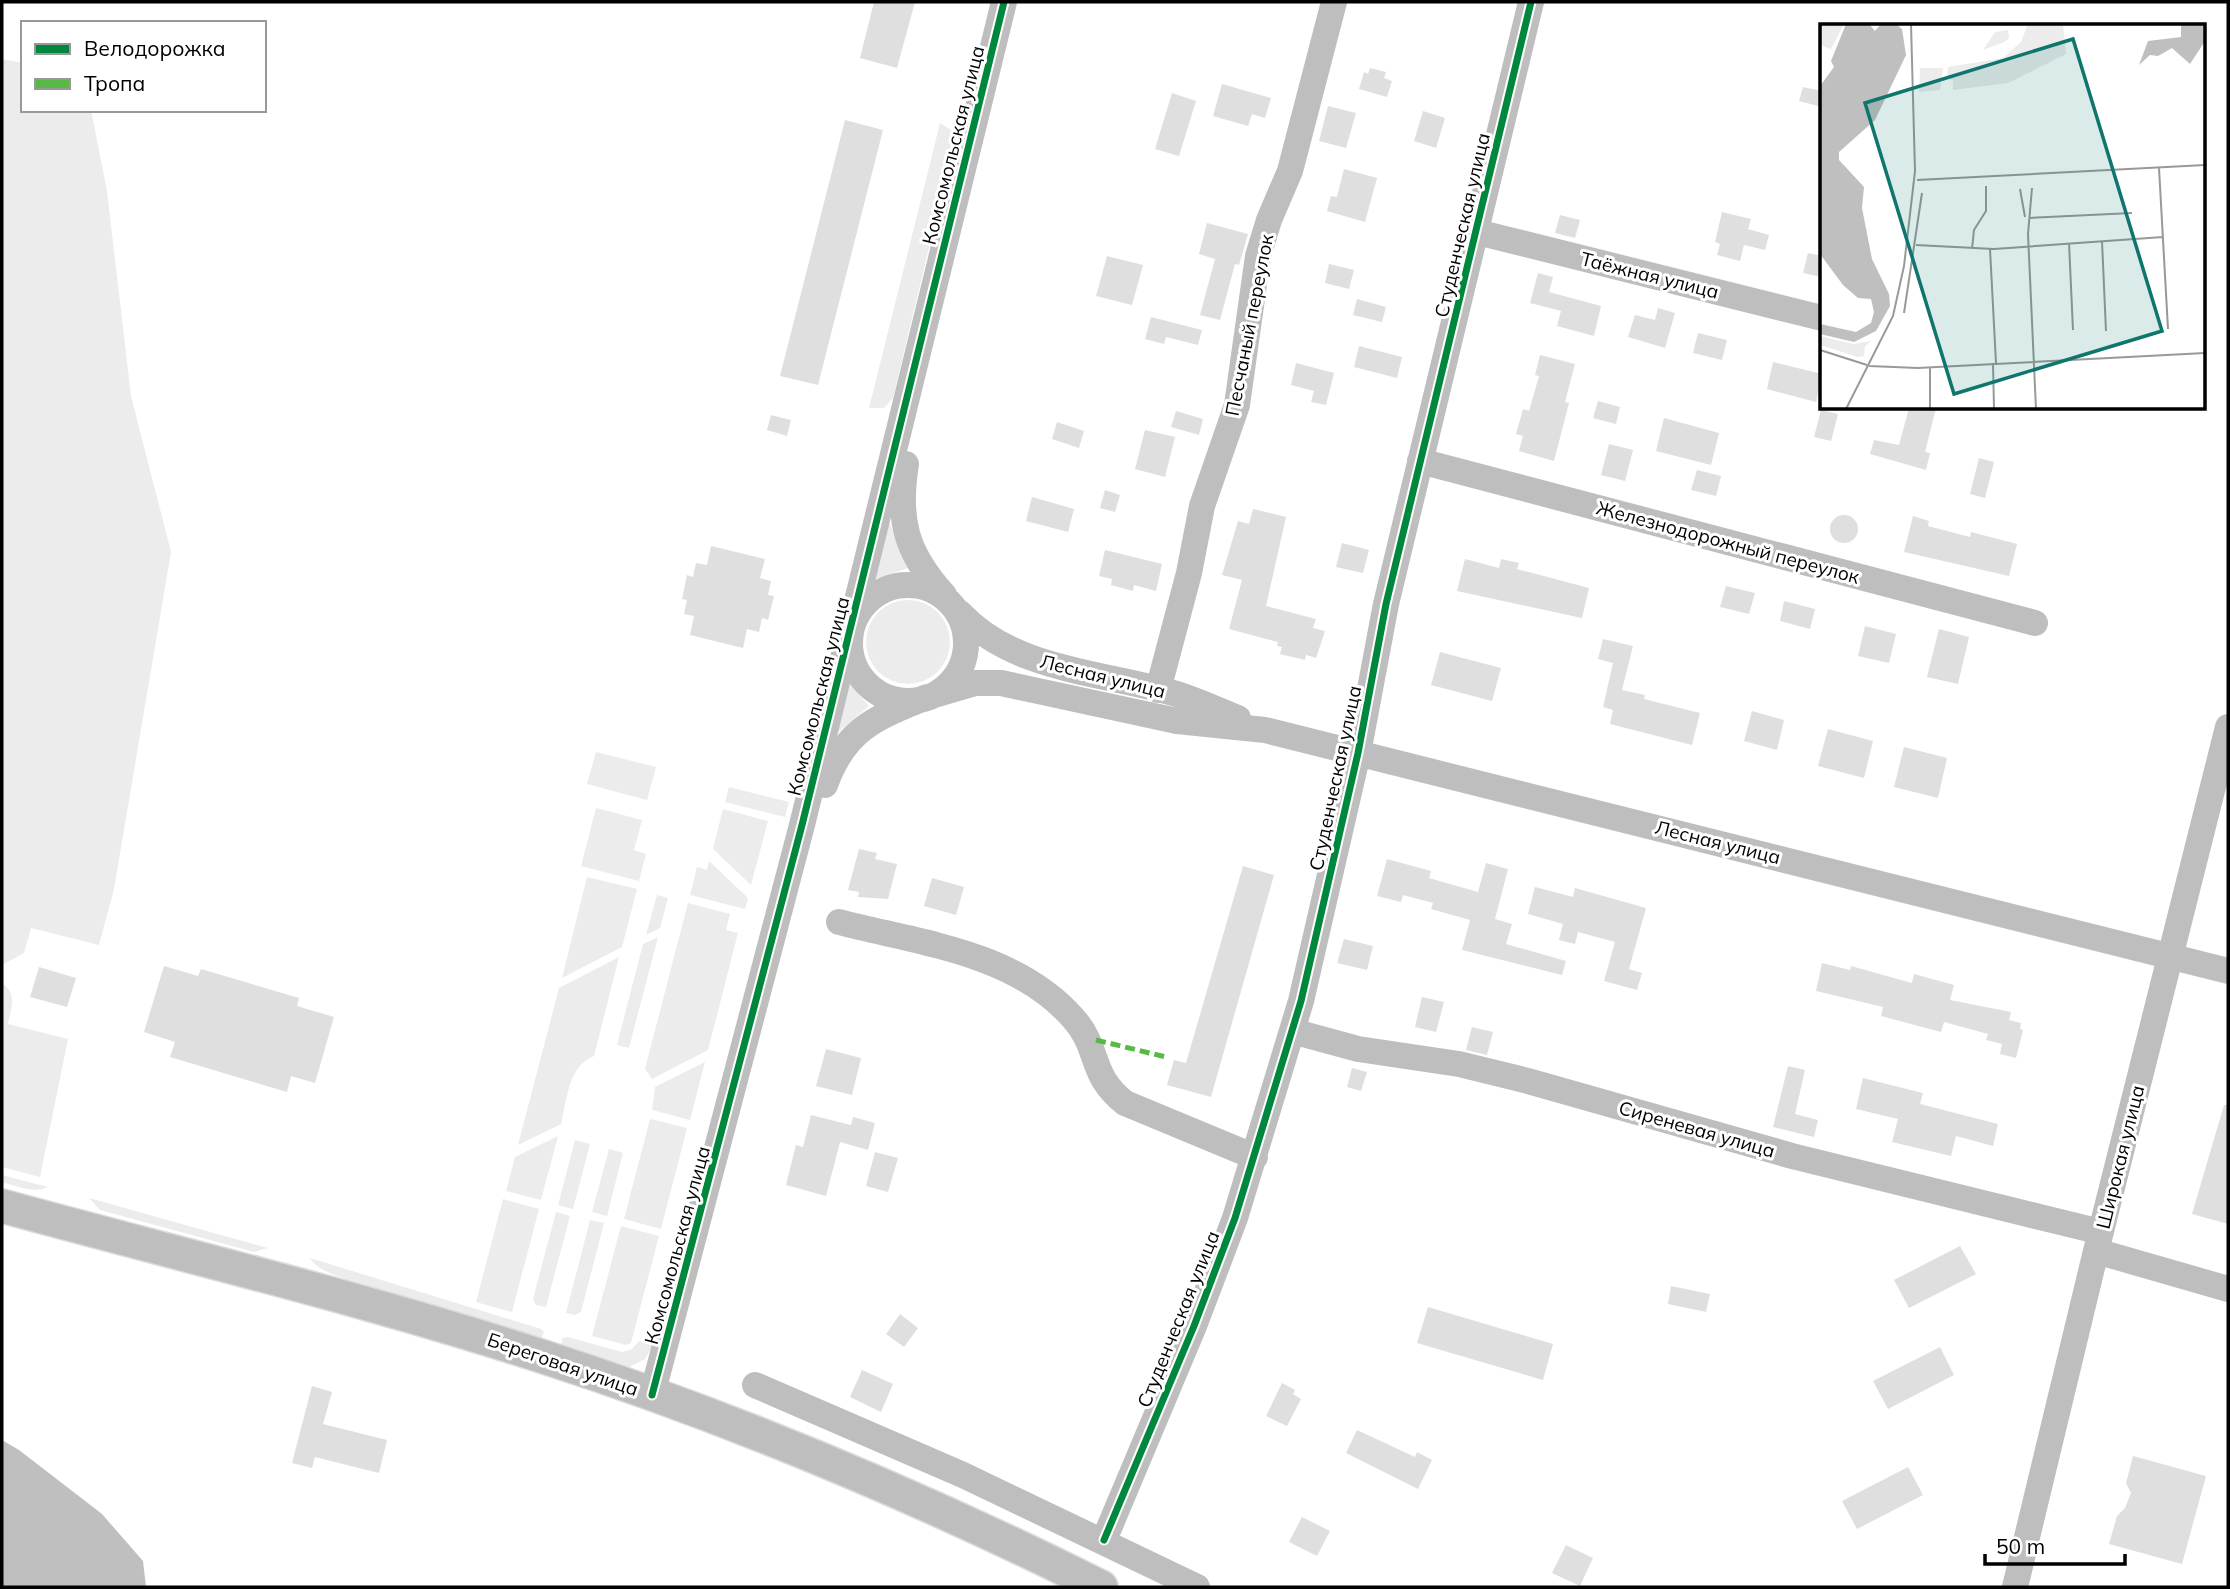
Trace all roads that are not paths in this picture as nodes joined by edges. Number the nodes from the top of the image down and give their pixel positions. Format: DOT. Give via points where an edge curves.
graph roads {
  1 [pos="1004,2"];
  2 [pos="1334,2"];
  3 [pos="1531,2"];
  4 [pos="1477,232"];
  5 [pos="935,283"];
  6 [pos="1820,318"];
  7 [pos="1420,461"];
  8 [pos="951,604"];
  9 [pos="2035,623"];
  10 [pos="851,630"];
  11 [pos="1158,690"];
  12 [pos="931,696"];
  13 [pos="2228,727"];
  14 [pos="1265,730"];
  15 [pos="1358,753"];
  16 [pos="839,922"];
  17 [pos="2171,955"];
  18 [pos="2228,971"];
  19 [pos="757,1004"];
  20 [pos="1292,1031"];
  21 [pos="1255,1157"];
  22 [pos="2,1206"];
  23 [pos="2,1225"];
  24 [pos="2098,1241"];
  25 [pos="2228,1289"];
  26 [pos="755,1385"];
  27 [pos="649,1403"];
  28 [pos="1104,1541"];
  29 [pos="1058,1587"];
  30 [pos="1101,1587"];
  31 [pos="1198,1587"];
  32 [pos="2015,1587"];
  1 -- 5 [label="street, Комсомольская улица"];
  2 -- 11 [label="street, Песчаный переулок" via="1290,171 1258,256 1237,405 1208,483"];
  3 -- 4 [label="street, Студенческая улица"];
  4 -- 6 [label="street, Таёжная улица"];
  4 -- 7 [label="street, Студенческая улица"];
  5 -- 8 [label="street, Комсомольская улица" via="929,363 906,462 901,509 911,549"];
  5 -- 10 [label="street, Комсомольская улица"];
  7 -- 9 [label="street, Железнодорожный переулок"];
  7 -- 15 [label="street, Студенческая улица" via="1386,604"];
  8 -- 10 [label="street" via="924,587 893,587 867,602"];
  8 -- 11 [label="street, Лесная улица" via="980,634 1005,649"];
  8 -- 12 [label="street" via="965,629 965,652 955,677"];
  10 -- 12 [label="street" via="856,667 872,688 901,700"];
  10 -- 19 [label="street, Комсомольская улица"];
  11 -- 14 [label="street, Лесная улица"];
  12 -- 14 [label="street, Лесная улица" via="975,683 1001,683 1177,721"];
  12 -- 19 [label="street, Комсомольская улица" via="873,721 854,734 837,755 793,906"];
  13 -- 17 [label="street, Широкая улица"];
  14 -- 15 [label="street, Лесная улица"];
  15 -- 17 [label="street, Лесная улица"];
  15 -- 20 [label="street, Студенческая улица"];
  16 -- 21 [label="street" via="1017,972 1083,1029 1098,1074 1125,1103"];
  17 -- 18 [label="street, Лесная улица"];
  17 -- 24 [label="street, Широкая улица"];
  19 -- 27 [label="street, Комсомольская улица"];
  20 -- 21 [label="street, Студенческая улица"];
  20 -- 24 [label="street, Сиреневая улица" via="1358,1049 1446,1062 1528,1081"];
  21 -- 28 [label="street, Студенческая улица" via="1194,1326"];
  22 -- 27 [label="main road, Береговая улица" via="460,1331"];
  23 -- 27 [label="main road, Береговая улица"];
  24 -- 25 [label="street, Сиреневая улица"];
  24 -- 32 [label="street, Широкая улица"];
  26 -- 28 [label="street"];
  27 -- 29 [label="main road, Береговая улица"];
  27 -- 30 [label="main road, Береговая улица" via="882,1486"];
  28 -- 31 [label="street"];
}
